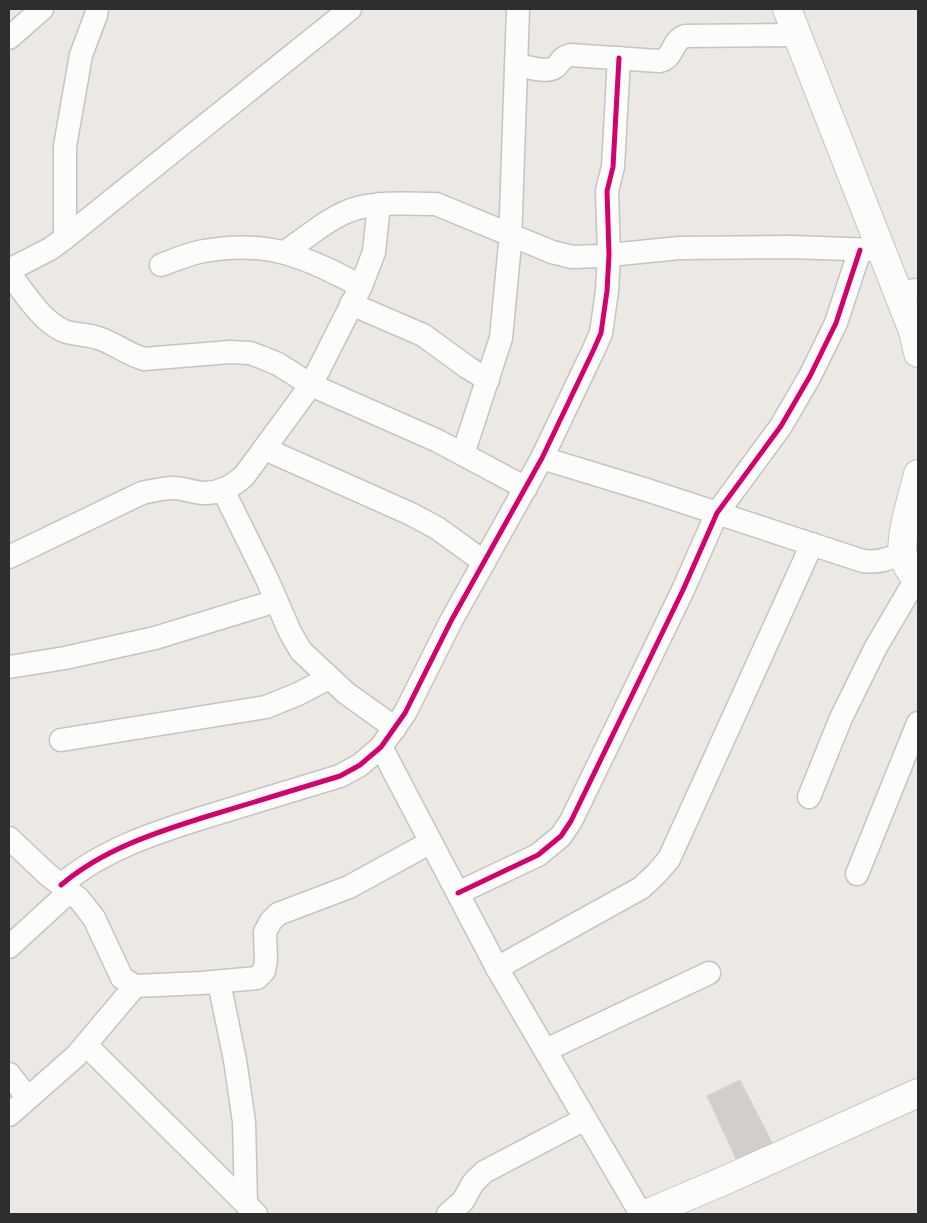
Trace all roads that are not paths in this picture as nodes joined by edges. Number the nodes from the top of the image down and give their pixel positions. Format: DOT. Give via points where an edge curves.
graph roads {
  1 [pos="42,9"];
  2 [pos="97,9"];
  3 [pos="350,9"];
  4 [pos="518,9"];
  5 [pos="787,9"];
  6 [pos="796,35"];
  7 [pos="9,38"];
  8 [pos="619,58"];
  9 [pos="516,65"];
  10 [pos="379,204"];
  11 [pos="510,235"];
  12 [pos="65,238"];
  13 [pos="870,250"];
  14 [pos="285,252"];
  15 [pos="610,255"];
  16 [pos="161,265"];
  17 [pos="9,271"];
  18 [pos="908,291"];
  19 [pos="356,295"];
  20 [pos="918,353"];
  21 [pos="488,380"];
  22 [pos="311,385"];
  23 [pos="265,449"];
  24 [pos="463,454"];
  25 [pos="542,458"];
  26 [pos="918,474"];
  27 [pos="526,488"];
  28 [pos="223,490"];
  29 [pos="717,513"];
  30 [pos="812,544"];
  31 [pos="902,553"];
  32 [pos="9,557"];
  33 [pos="484,562"];
  34 [pos="917,580"];
  35 [pos="276,601"];
  36 [pos="9,667"];
  37 [pos="329,678"];
  38 [pos="918,723"];
  39 [pos="395,728"];
  40 [pos="61,740"];
  41 [pos="380,747"];
  42 [pos="809,797"];
  43 [pos="9,838"];
  44 [pos="431,842"];
  45 [pos="857,874"];
  46 [pos="65,888"];
  47 [pos="458,893"];
  48 [pos="9,947"];
  49 [pos="497,968"];
  50 [pos="709,973"];
  51 [pos="219,982"];
  52 [pos="135,986"];
  53 [pos="86,1045"];
  54 [pos="546,1050"];
  55 [pos="9,1074"];
  56 [pos="918,1093"];
  57 [pos="28,1098"];
  58 [pos="9,1115"];
  59 [pos="586,1119"];
  60 [pos="251,1209"];
  61 [pos="448,1214"];
  62 [pos="641,1214"];
  63 [pos="646,1214"];
  1 -- 7 [label="street"];
  2 -- 12 [label="street" via="79,64 65,146"];
  3 -- 12 [label="street"];
  4 -- 9 [label="street"];
  5 -- 6 [label="street"];
  6 -- 8 [label="street" via="685,36 676,41 664,60"];
  6 -- 13 [label="street"];
  8 -- 9 [label="street" via="563,57 548,70"];
  8 -- 15 [label="street" via="613,167 607,191"];
  9 -- 11 [label="street"];
  10 -- 11 [label="street" via="436,204"];
  10 -- 14 [label="street" via="351,210 327,222"];
  10 -- 19 [label="street" via="374,252"];
  11 -- 15 [label="street" via="572,257"];
  11 -- 21 [label="street" via="501,338"];
  12 -- 17 [label="street"];
  13 -- 15 [label="street" via="679,248"];
  13 -- 18 [label="street"];
  13 -- 29 [label="street" via="810,376 781,426"];
  14 -- 16 [label="street" via="260,247 230,248 202,251"];
  14 -- 19 [label="street" via="315,262"];
  15 -- 25 [label="street" via="600,333"];
  17 -- 22 [label="street" via="43,315 64,331 98,338 144,359 250,353 278,364"];
  18 -- 20 [label="street"];
  19 -- 21 [label="street" via="423,335"];
  19 -- 22 [label="street"];
  21 -- 24 [label="street"];
  22 -- 23 [label="street"];
  22 -- 24 [label="street"];
  23 -- 28 [label="street" via="244,476"];
  23 -- 33 [label="street" via="411,514 437,528"];
  24 -- 27 [label="street"];
  25 -- 27 [label="street"];
  25 -- 29 [label="street"];
  26 -- 31 [label="street"];
  27 -- 33 [label="street"];
  28 -- 32 [label="street" via="205,493 174,488 142,493"];
  28 -- 35 [label="street"];
  29 -- 30 [label="street"];
  29 -- 47 [label="street" via="679,599 561,836 538,855"];
  30 -- 31 [label="street" via="863,561 874,562"];
  30 -- 49 [label="street" via="669,859 641,888"];
  31 -- 34 [label="street"];
  33 -- 39 [label="street"];
  34 -- 42 [label="street" via="876,647 841,718"];
  35 -- 36 [label="street" via="155,638"];
  35 -- 37 [label="street" via="301,651"];
  37 -- 39 [label="street"];
  37 -- 40 [label="street" via="266,707"];
  38 -- 45 [label="street"];
  39 -- 41 [label="street"];
  41 -- 44 [label="street"];
  41 -- 46 [label="street" via="360,765 340,776 164,830 97,860 80,870"];
  43 -- 46 [label="street"];
  44 -- 47 [label="street"];
  44 -- 51 [label="street" via="348,888 278,914 265,932 264,971 257,978"];
  46 -- 48 [label="street"];
  46 -- 52 [label="street" via="94,918 122,978"];
  47 -- 49 [label="street"];
  49 -- 54 [label="street"];
  50 -- 54 [label="street"];
  51 -- 52 [label="street"];
  51 -- 60 [label="street" via="244,1122"];
  52 -- 53 [label="street"];
  53 -- 57 [label="street"];
  53 -- 60 [label="street"];
  54 -- 59 [label="street"];
  55 -- 57 [label="street"];
  56 -- 63 [label="street"];
  57 -- 58 [label="street"];
  59 -- 61 [label="street" via="484,1172 463,1201"];
  59 -- 62 [label="street"];
}
